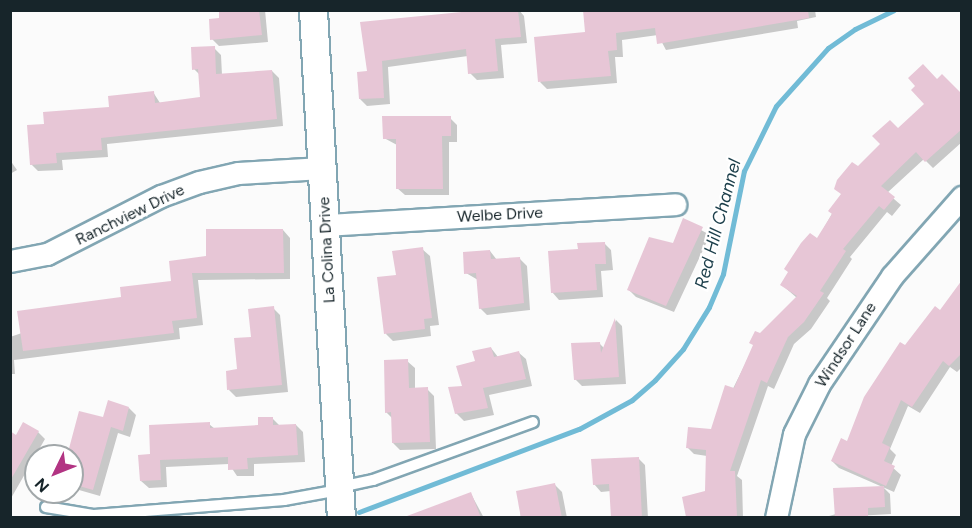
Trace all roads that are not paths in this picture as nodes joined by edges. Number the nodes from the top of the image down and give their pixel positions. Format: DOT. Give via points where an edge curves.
graph roads {
  1 [pos="313,10"];
  2 [pos="322,168"];
  3 [pos="962,197"];
  4 [pos="675,204"];
  5 [pos="326,225"];
  6 [pos="10,261"];
  7 [pos="533,422"];
  8 [pos="340,489"];
  9 [pos="46,507"];
  10 [pos="341,518"];
  11 [pos="776,518"];
  1 -- 2 [label="street, La Colina Drive"];
  2 -- 5 [label="street, La Colina Drive"];
  2 -- 6 [label="street, Ranchview Drive" via="238,173 199,182 161,196 66,246"];
  3 -- 11 [label="street, Windsor Lane" via="892,276 819,384 794,434"];
  4 -- 5 [label="street, Welbe Drive"];
  5 -- 8 [label="street, La Colina Drive"];
  7 -- 8 [label="lane"];
  8 -- 9 [label="lane" via="284,500 94,515"];
  8 -- 10 [label="street, La Colina Drive"];
}
